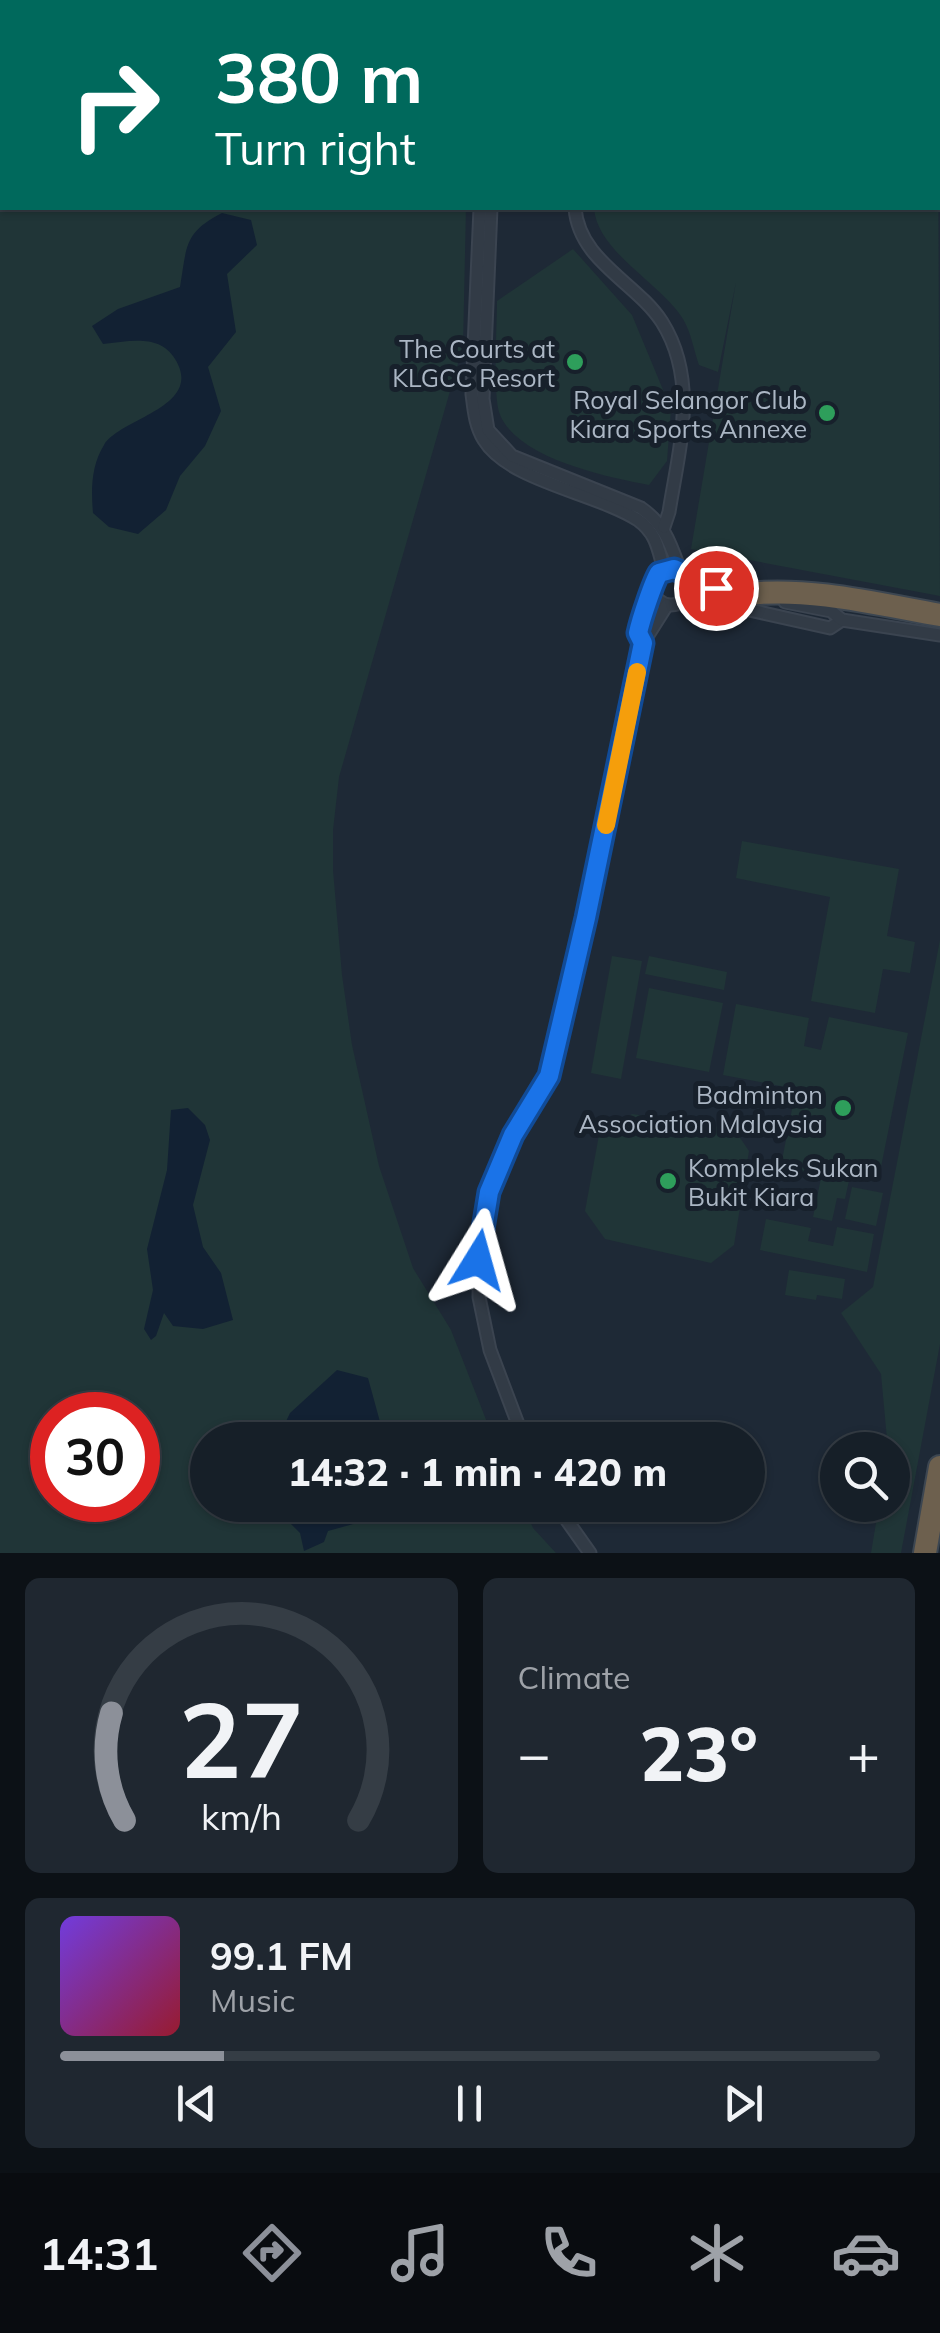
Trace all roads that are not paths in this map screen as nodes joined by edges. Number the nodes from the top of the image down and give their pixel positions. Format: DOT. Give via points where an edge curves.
graph roads {
  1 [pos="480,210"];
  2 [pos="490,210"];
  3 [pos="575,210"];
  4 [pos="664,526"];
  5 [pos="664,570"];
  6 [pos="682,572"];
  7 [pos="654,592"];
  8 [pos="747,594"];
  9 [pos="688,596"];
  10 [pos="666,605"];
  11 [pos="940,615"];
  12 [pos="842,620"];
  13 [pos="940,635"];
  14 [pos="643,643"];
  15 [pos="517,1422"];
  16 [pos="940,1467"];
  17 [pos="568,1522"];
  18 [pos="590,1553"];
  19 [pos="926,1553"];
  1 -- 5 [label="street" via="472,394 485,442 504,462 648,527"];
  2 -- 4 [label="street" via="482,399 488,430 512,456 641,508"];
  3 -- 4 [label="street" via="594,254 662,323 684,380"];
  4 -- 6 [label="street"];
  5 -- 6 [label="street"];
  5 -- 7 [label="street"];
  6 -- 8 [label="street"];
  6 -- 9 [label="street"];
  7 -- 10 [label="street"];
  7 -- 14 [label="street" via="638,633"];
  8 -- 11 [label="highway" via="856,600"];
  8 -- 12 [label="street" via="831,611"];
  9 -- 10 [label="street"];
  9 -- 12 [label="street" via="830,628"];
  10 -- 14 [label="street"];
  12 -- 13 [label="street"];
  14 -- 15 [label="street" via="549,1076 513,1135 489,1192 480,1236 479,1297"];
  16 -- 19 [label="highway"];
  17 -- 18 [label="street"];
}
